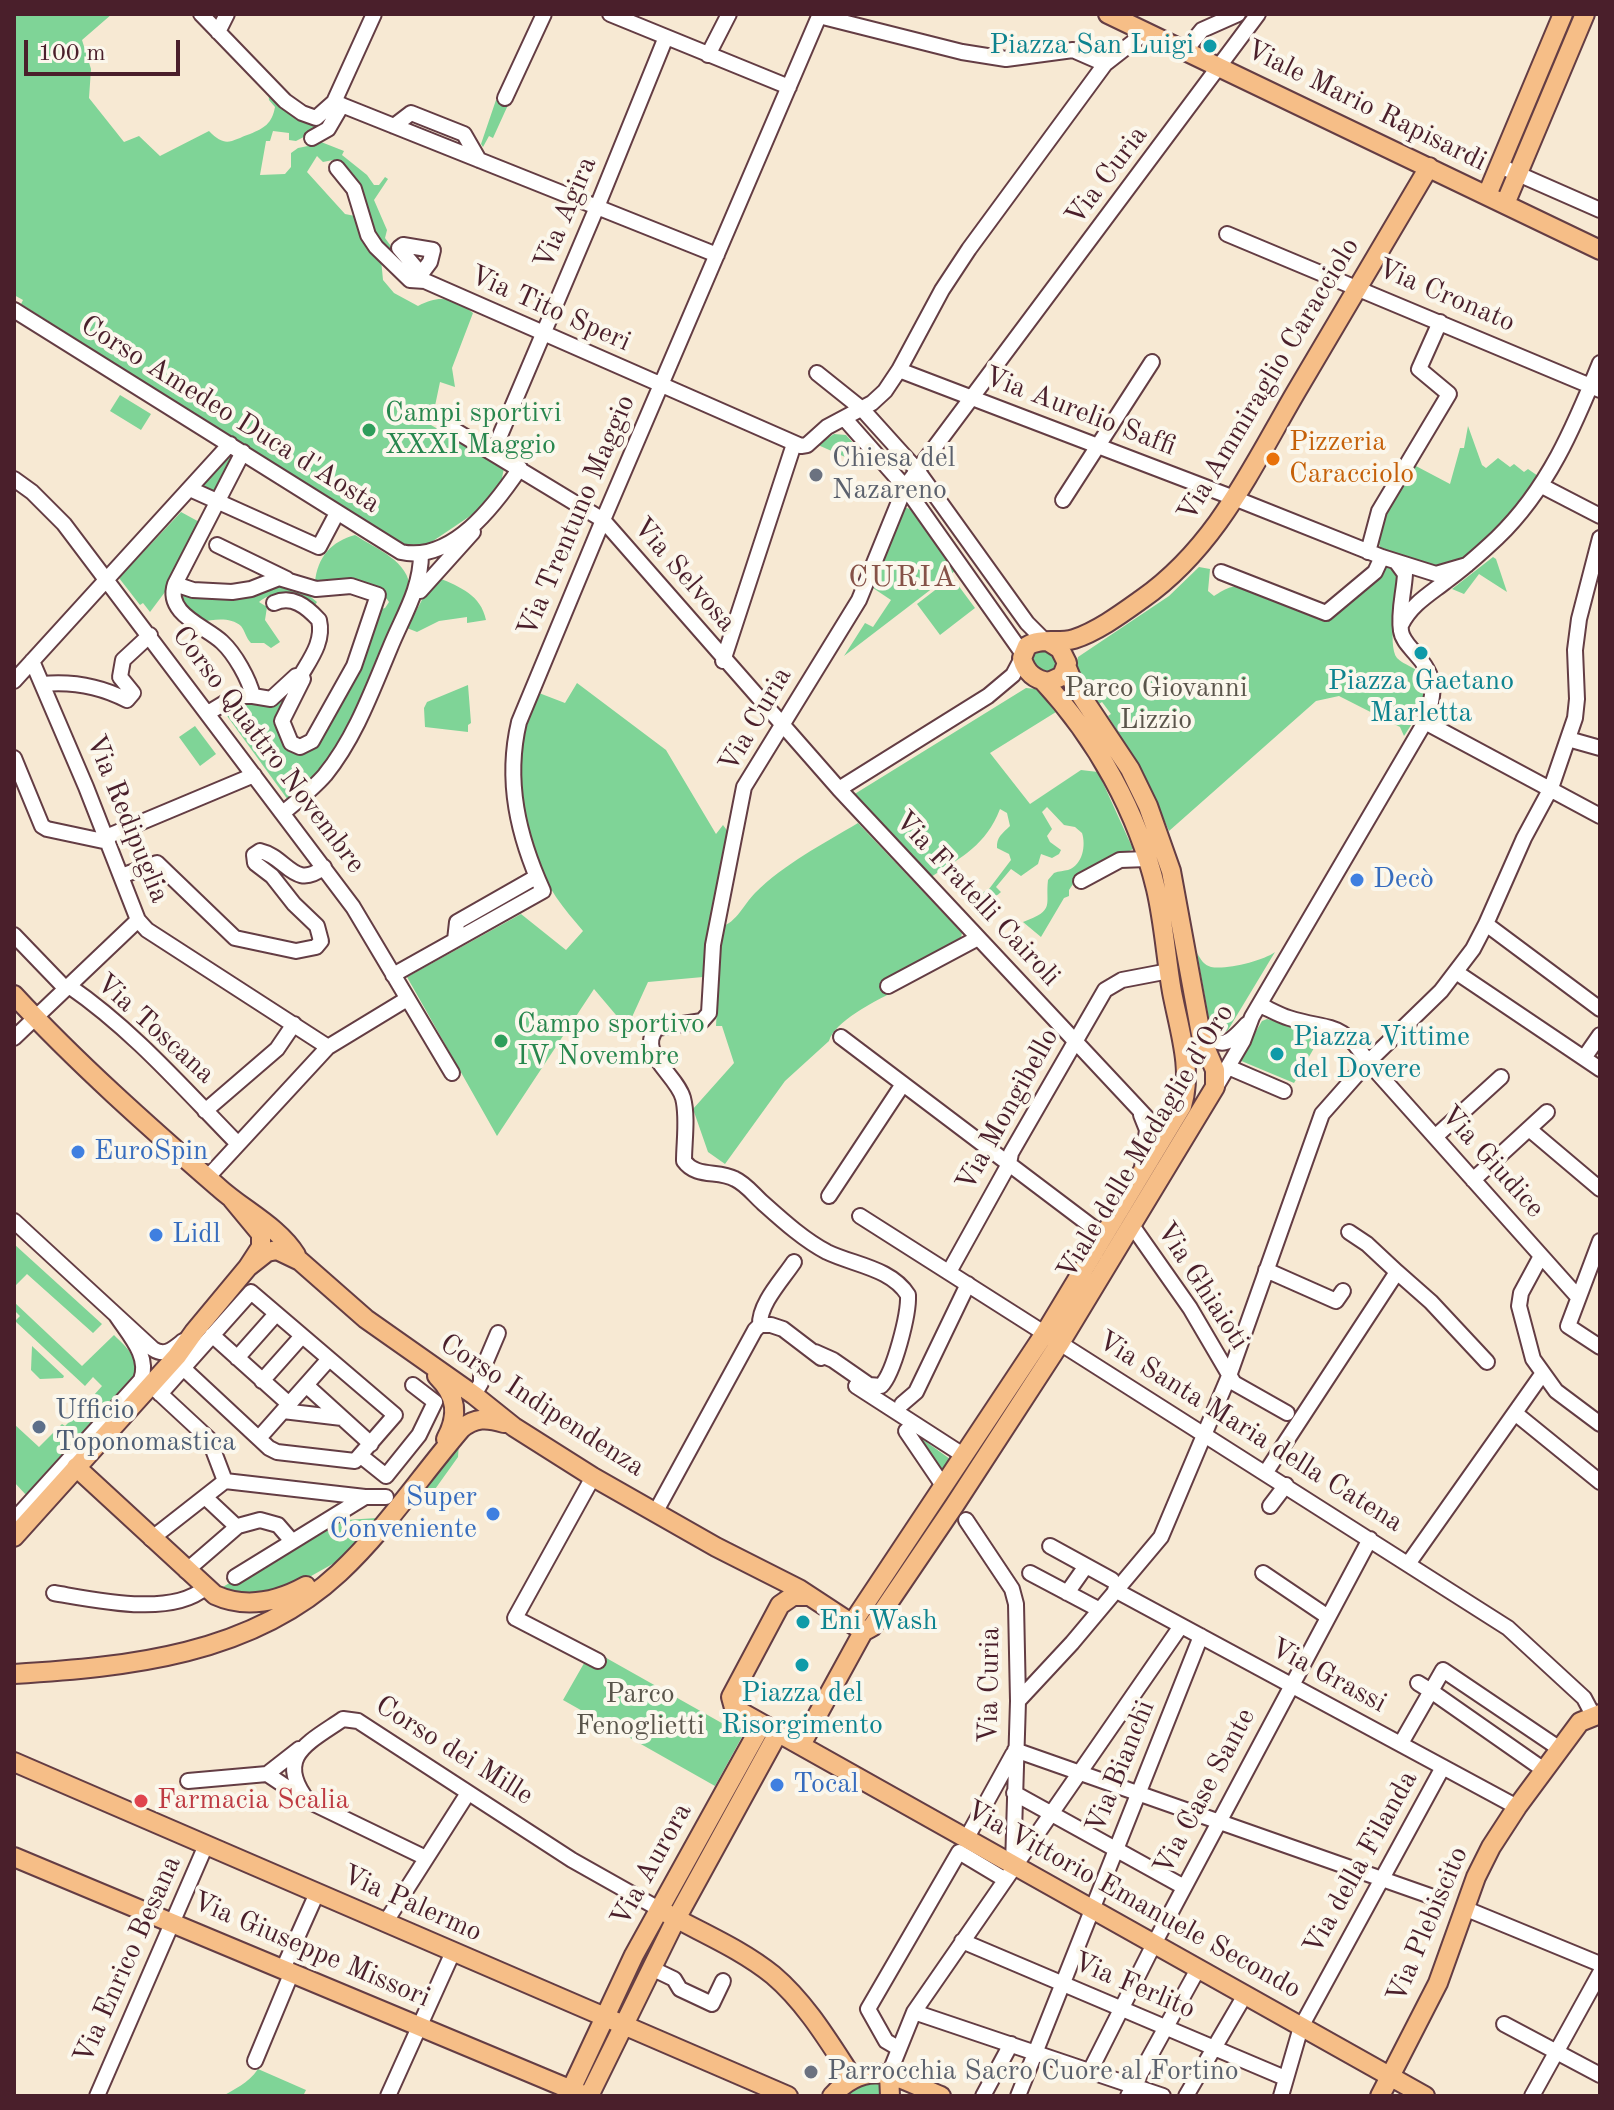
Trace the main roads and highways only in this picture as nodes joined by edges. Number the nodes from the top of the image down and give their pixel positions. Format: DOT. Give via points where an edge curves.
graph roads {
  1 [pos="1108,14"];
  2 [pos="1563,14"];
  3 [pos="1585,14"];
  4 [pos="1429,167"];
  5 [pos="1487,195"];
  6 [pos="1505,204"];
  7 [pos="1600,250"];
  8 [pos="1095,629"];
  9 [pos="1047,641"];
  10 [pos="1067,666"];
  11 [pos="1039,679"];
  12 [pos="14,995"];
  13 [pos="1185,1062"];
  14 [pos="1215,1087"];
  15 [pos="232,1199"];
  16 [pos="300,1261"];
  17 [pos="248,1267"];
  18 [pos="1053,1338"];
  19 [pos="424,1362"];
  20 [pos="514,1427"];
  21 [pos="435,1459"];
  22 [pos="76,1467"];
  23 [pos="14,1537"];
  24 [pos="362,1550"];
  25 [pos="770,1575"];
  26 [pos="808,1596"];
  27 [pos="780,1605"];
  28 [pos="863,1620"];
  29 [pos="14,1674"];
  30 [pos="1596,1714"];
  31 [pos="765,1737"];
  32 [pos="808,1749"];
  33 [pos="14,1762"];
  34 [pos="719,1800"];
  35 [pos="736,1810"];
  36 [pos="691,1851"];
  37 [pos="14,1857"];
  38 [pos="709,1860"];
  39 [pos="659,1909"];
  40 [pos="676,1919"];
  41 [pos="604,2018"];
  42 [pos="622,2026"];
  43 [pos="890,2069"];
  44 [pos="849,2072"];
  45 [pos="1389,2076"];
  46 [pos="579,2094"];
  47 [pos="788,2096"];
  48 [pos="832,2096"];
  49 [pos="890,2096"];
  50 [pos="941,2096"];
  51 [pos="1380,2096"];
  52 [pos="1425,2096"];
  1 -- 4 [label="main road, Viale Mario Rapisardi"];
  2 -- 5 [label="main road"];
  3 -- 6 [label="main road"];
  4 -- 5 [label="main road, Viale Mario Rapisardi"];
  4 -- 8 [label="main road, Via Ammiraglio Caracciolo" via="1234,498 1192,557 1141,600"];
  5 -- 6 [label="main road, Viale Mario Rapisardi"];
  6 -- 7 [label="main road, Viale Mario Rapisardi"];
  8 -- 9 [label="main road, Via Ammiraglio Caracciolo" via="1073,639"];
  8 -- 10 [label="main road, Via Ammiraglio Caracciolo"];
  9 -- 10 [label="main road" via="1060,649"];
  9 -- 11 [label="main road" via="1031,643 1022,656"];
  10 -- 11 [label="main road" via="1059,679"];
  10 -- 14 [label="main road" via="1148,806 1176,892"];
  11 -- 13 [label="main road" via="1084,733 1131,816 1161,912"];
  12 -- 15 [label="main road"];
  13 -- 14 [label="main road" via="1197,1091"];
  13 -- 18 [label="main road, Viale delle Medaglie d'Oro" via="1182,1106 1103,1235"];
  14 -- 18 [label="main road, Viale delle Medaglie d'Oro"];
  15 -- 16 [label="main road, Corso Indipendenza" via="282,1239"];
  15 -- 17 [label="main road" via="261,1234 261,1247"];
  16 -- 17 [label="main road" via="271,1250"];
  16 -- 19 [label="main road, Corso Indipendenza"];
  17 -- 22 [label="main road" via="156,1389"];
  18 -- 28 [label="main road, Viale delle Medaglie d'Oro" via="959,1462"];
  18 -- 28 [label="main road, Viale delle Medaglie d'Oro" via="972,1479"];
  19 -- 20 [label="main road, Corso Indipendenza"];
  19 -- 21 [label="main road" via="455,1403 451,1430"];
  20 -- 21 [label="main road" via="475,1419"];
  20 -- 25 [label="main road, Corso Indipendenza"];
  21 -- 24 [label="main road"];
  22 -- 23 [label="main road"];
  22 -- 24 [label="main road" via="205,1588 239,1603 276,1599"];
  24 -- 29 [label="main road" via="278,1616 226,1640 172,1657"];
  25 -- 26 [label="main road, Corso Indipendenza"];
  25 -- 27 [label="main road"];
  26 -- 27 [label="main road" via="793,1596"];
  26 -- 28 [label="main road, Corso Indipendenza"];
  27 -- 31 [label="main road, Via Vittorio Emanuele Secondo" via="731,1697 734,1708"];
  28 -- 32 [label="main road"];
  30 -- 45 [label="main road, Via Plebiscito" via="1580,1722 1517,1807 1481,1867 1438,1983"];
  31 -- 32 [label="main road, Via Vittorio Emanuele Secondo"];
  31 -- 34 [label="main road, Via Aurora"];
  31 -- 35 [label="main road, Via Aurora"];
  32 -- 45 [label="main road, Via Vittorio Emanuele Secondo" via="1009,1872 1092,1910"];
  33 -- 41 [label="main road, Via Palermo"];
  34 -- 35 [label="main road"];
  34 -- 36 [label="main road, Via Aurora"];
  35 -- 38 [label="main road, Via Aurora"];
  36 -- 38 [label="main road"];
  36 -- 39 [label="main road, Via Aurora"];
  37 -- 46 [label="main road, Via Giuseppe Missori"];
  38 -- 40 [label="main road, Via Aurora"];
  39 -- 40 [label="main road"];
  39 -- 41 [label="main road, Via Aurora"];
  40 -- 42 [label="main road, Via Aurora"];
  40 -- 44 [label="main road" via="774,1976"];
  41 -- 42 [label="main road, Via Palermo"];
  41 -- 46 [label="main road, Via Aurora"];
  42 -- 46 [label="main road, Via Aurora"];
  42 -- 47 [label="main road, Via Palermo"];
  43 -- 44 [label="main road"];
  43 -- 49 [label="main road"];
  43 -- 50 [label="main road"];
  44 -- 48 [label="main road"];
  45 -- 51 [label="main road, Via Plebiscito"];
  45 -- 52 [label="main road, Via Vittorio Emanuele Secondo"];
}
